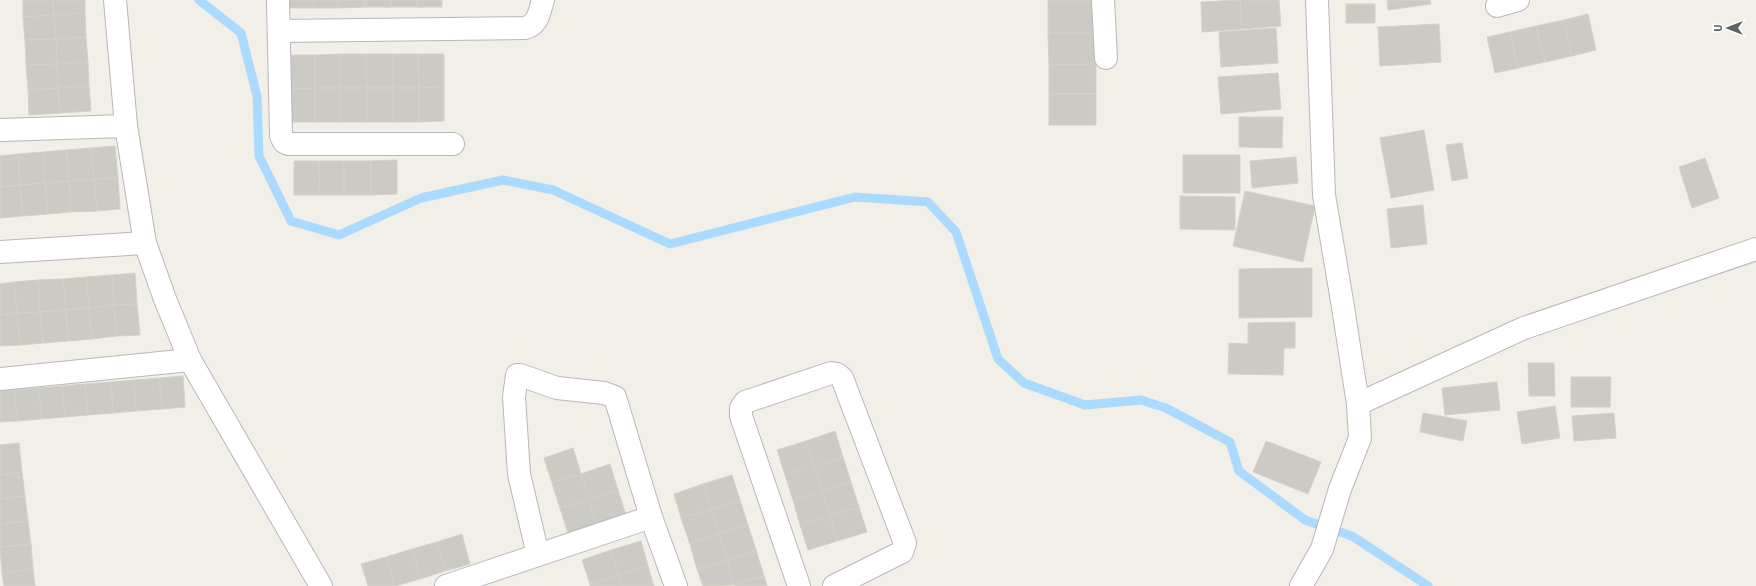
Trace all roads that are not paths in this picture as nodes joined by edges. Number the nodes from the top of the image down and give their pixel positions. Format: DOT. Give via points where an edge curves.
graph roads {
  1 [pos="115,0"];
  2 [pos="278,0"];
  3 [pos="543,0"];
  4 [pos="1104,0"];
  5 [pos="1317,0"];
  6 [pos="1518,0"];
  7 [pos="1498,6"];
  8 [pos="279,31"];
  9 [pos="1106,58"];
  10 [pos="126,126"];
  11 [pos="0,130"];
  12 [pos="453,144"];
  13 [pos="145,243"];
  14 [pos="1756,249"];
  15 [pos="0,252"];
  16 [pos="190,360"];
  17 [pos="0,379"];
  18 [pos="1358,404"];
  19 [pos="651,517"];
  20 [pos="538,555"];
  21 [pos="320,586"];
  22 [pos="446,586"];
  23 [pos="676,586"];
  24 [pos="799,586"];
  25 [pos="834,586"];
  26 [pos="1301,586"];
  1 -- 10 [label="street"];
  2 -- 8 [label="street"];
  3 -- 8 [label="street" via="538,19 530,27 525,28"];
  4 -- 9 [label="street"];
  5 -- 18 [label="street" via="1324,196"];
  6 -- 7 [label="street"];
  8 -- 12 [label="street" via="281,136 284,142"];
  10 -- 11 [label="street"];
  10 -- 13 [label="street"];
  13 -- 15 [label="street"];
  13 -- 16 [label="street"];
  14 -- 18 [label="street" via="1524,328"];
  16 -- 17 [label="street"];
  16 -- 21 [label="street"];
  18 -- 26 [label="street" via="1360,438 1340,489 1322,549"];
  19 -- 20 [label="street"];
  19 -- 20 [label="street" via="615,397 604,393 557,388 517,375 514,398 519,474"];
  19 -- 23 [label="street"];
  20 -- 22 [label="street"];
  24 -- 25 [label="street" via="740,410 745,402 831,373 842,378 906,543 902,552"];
}
